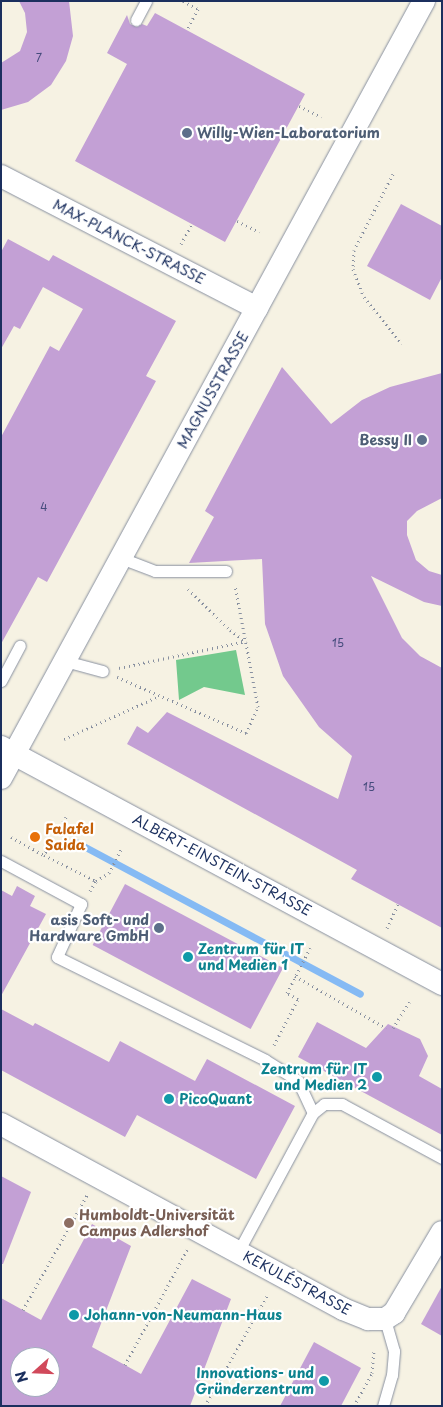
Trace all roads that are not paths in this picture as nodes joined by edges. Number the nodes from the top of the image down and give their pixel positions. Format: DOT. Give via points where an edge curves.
graph roads {
  1 [pos="146,1"];
  2 [pos="424,1"];
  3 [pos="136,20"];
  4 [pos="1,176"];
  5 [pos="257,308"];
  6 [pos="121,558"];
  7 [pos="226,572"];
  8 [pos="20,646"];
  9 [pos="65,661"];
  10 [pos="103,671"];
  11 [pos="1,681"];
  12 [pos="8,750"];
  13 [pos="1,778"];
  14 [pos="1,861"];
  15 [pos="442,984"];
  16 [pos="313,1112"];
  17 [pos="1,1124"];
  18 [pos="442,1158"];
  19 [pos="442,1232"];
  20 [pos="238,1252"];
  21 [pos="385,1319"];
  22 [pos="383,1406"];
  1 -- 3 [label="lane"];
  2 -- 5 [label="street, MAGNUSSTRASSE"];
  4 -- 5 [label="street, MAX-PLANCK-STRASSE"];
  5 -- 6 [label="street, MAGNUSSTRASSE"];
  6 -- 7 [label="lane" via="155,571"];
  6 -- 9 [label="street, MAGNUSSTRASSE"];
  8 -- 11 [label="lane"];
  9 -- 10 [label="lane"];
  9 -- 12 [label="street, MAGNUSSTRASSE"];
  12 -- 13 [label="street, MAGNUSSTRASSE"];
  12 -- 15 [label="street, ALBERT-EINSTEIN-STRASSE"];
  14 -- 16 [label="lane" via="81,904 57,956 265,1060 298,1081"];
  16 -- 18 [label="lane" via="324,1104 342,1104"];
  16 -- 20 [label="lane"];
  17 -- 20 [label="street, KEKULÉSTRASSE"];
  19 -- 21 [label="street" via="402,1303"];
  20 -- 21 [label="street, KEKULÉSTRASSE" via="343,1309 368,1319"];
  21 -- 22 [label="lane" via="394,1351 392,1375"];
}
